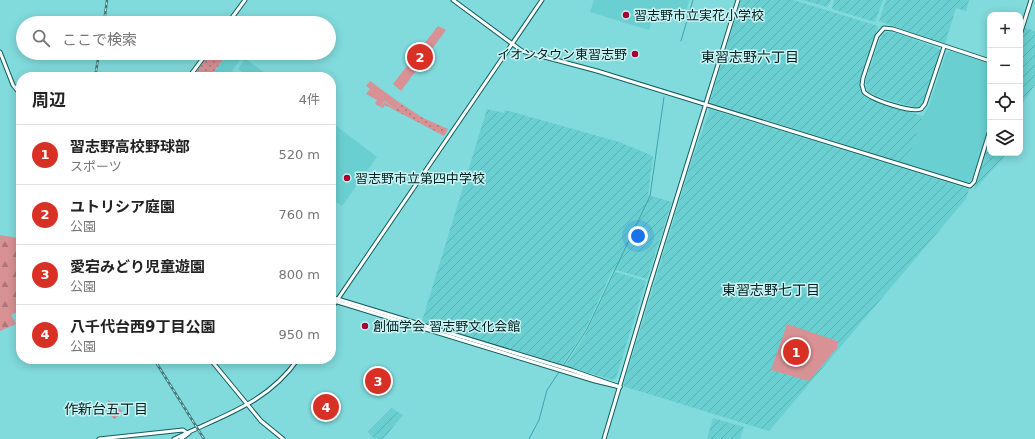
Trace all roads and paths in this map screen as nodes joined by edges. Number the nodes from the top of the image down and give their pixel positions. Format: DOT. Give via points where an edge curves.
graph roads {
  1 [pos="245,0"];
  2 [pos="454,0"];
  3 [pos="542,0"];
  4 [pos="738,0"];
  5 [pos="1031,0"];
  6 [pos="233,16"];
  7 [pos="1023,25"];
  8 [pos="512,44"];
  9 [pos="944,47"];
  10 [pos="0,52"];
  11 [pos="201,60"];
  12 [pos="987,60"];
  13 [pos="193,72"];
  14 [pos="16,88"];
  15 [pos="706,105"];
  16 [pos="987,140"];
  17 [pos="337,300"];
  18 [pos="214,364"];
  19 [pos="294,364"];
  20 [pos="620,387"];
  21 [pos="247,404"];
  22 [pos="188,433"];
  23 [pos="99,439"];
  24 [pos="174,439"];
  25 [pos="182,439"];
  26 [pos="283,439"];
  27 [pos="604,439"];
  1 -- 6 [label="street"];
  2 -- 8 [label="street"];
  3 -- 8 [label="street"];
  4 -- 15 [label="street"];
  5 -- 7 [label="street"];
  8 -- 15 [label="street" via="526,52"];
  8 -- 17 [label="street"];
  9 -- 9 [label="street" via="884,28 877,36 863,78 864,92 911,110 921,109 925,104"];
  9 -- 12 [label="street"];
  10 -- 14 [label="street"];
  11 -- 13 [label="street"];
  15 -- 16 [label="street" via="970,186 974,182"];
  15 -- 20 [label="street"];
  17 -- 20 [label="street" via="595,382"];
  18 -- 21 [label="street"];
  19 -- 21 [label="street" via="275,386"];
  20 -- 27 [label="street"];
  21 -- 22 [label="street"];
  21 -- 26 [label="street" via="261,421"];
  22 -- 23 [label="street" via="183,430"];
  22 -- 24 [label="street"];
  22 -- 25 [label="street"];
}
